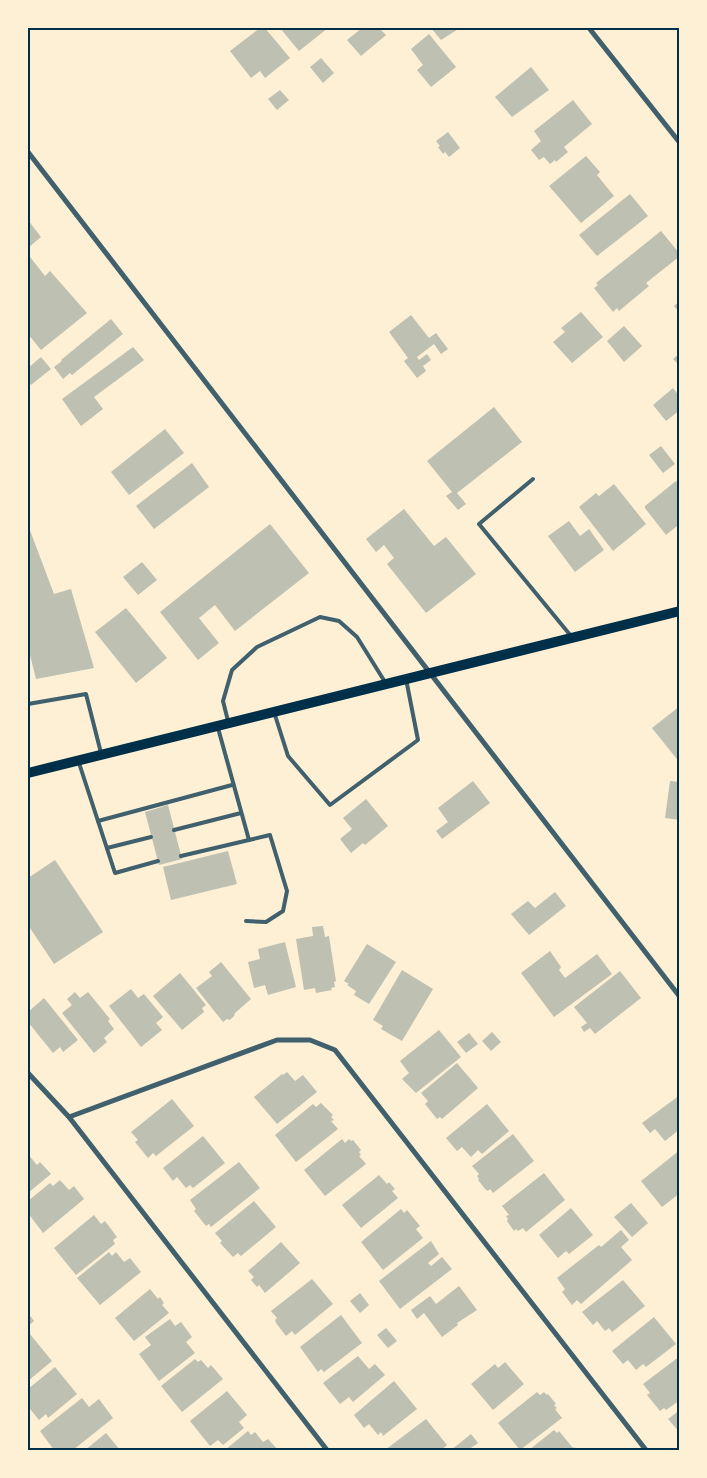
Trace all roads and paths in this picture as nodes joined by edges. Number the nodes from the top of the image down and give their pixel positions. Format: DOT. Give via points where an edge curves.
graph roads {
  1 [pos="589,28"];
  2 [pos="680,143"];
  3 [pos="28,152"];
  4 [pos="533,479"];
  5 [pos="680,611"];
  6 [pos="572,638"];
  7 [pos="430,674"];
  8 [pos="406,679"];
  9 [pos="386,684"];
  10 [pos="28,704"];
  11 [pos="274,712"];
  12 [pos="229,723"];
  13 [pos="217,726"];
  14 [pos="102,754"];
  15 [pos="78,760"];
  16 [pos="28,773"];
  17 [pos="232,785"];
  18 [pos="241,813"];
  19 [pos="98,821"];
  20 [pos="174,830"];
  21 [pos="152,837"];
  22 [pos="249,840"];
  23 [pos="107,848"];
  24 [pos="181,856"];
  25 [pos="158,861"];
  26 [pos="246,920"];
  27 [pos="680,997"];
  28 [pos="28,1073"];
  29 [pos="69,1117"];
  30 [pos="327,1450"];
  31 [pos="646,1450"];
  1 -- 2 [label="street"];
  3 -- 7 [label="street"];
  4 -- 6 [label="lane" via="479,524"];
  5 -- 6 [label="main road"];
  6 -- 7 [label="main road"];
  7 -- 8 [label="main road"];
  7 -- 27 [label="street"];
  8 -- 9 [label="main road"];
  8 -- 11 [label="lane" via="418,740 330,805 288,756"];
  9 -- 11 [label="main road"];
  9 -- 12 [label="lane" via="357,637 338,621 320,617 257,647 232,670 223,701"];
  10 -- 14 [label="lane" via="86,694"];
  11 -- 12 [label="main road"];
  12 -- 13 [label="main road"];
  13 -- 14 [label="main road"];
  13 -- 17 [label="lane"];
  14 -- 15 [label="main road"];
  15 -- 16 [label="main road"];
  15 -- 19 [label="lane"];
  17 -- 18 [label="lane"];
  17 -- 19 [label="lane"];
  18 -- 20 [label="lane"];
  18 -- 22 [label="lane"];
  19 -- 23 [label="lane"];
  21 -- 23 [label="lane"];
  22 -- 24 [label="lane"];
  22 -- 26 [label="lane" via="270,835 287,891 284,911 266,922"];
  23 -- 25 [label="lane" via="115,873"];
  28 -- 29 [label="street"];
  29 -- 30 [label="street"];
  29 -- 31 [label="street" via="277,1040 310,1040 335,1050"];
}
